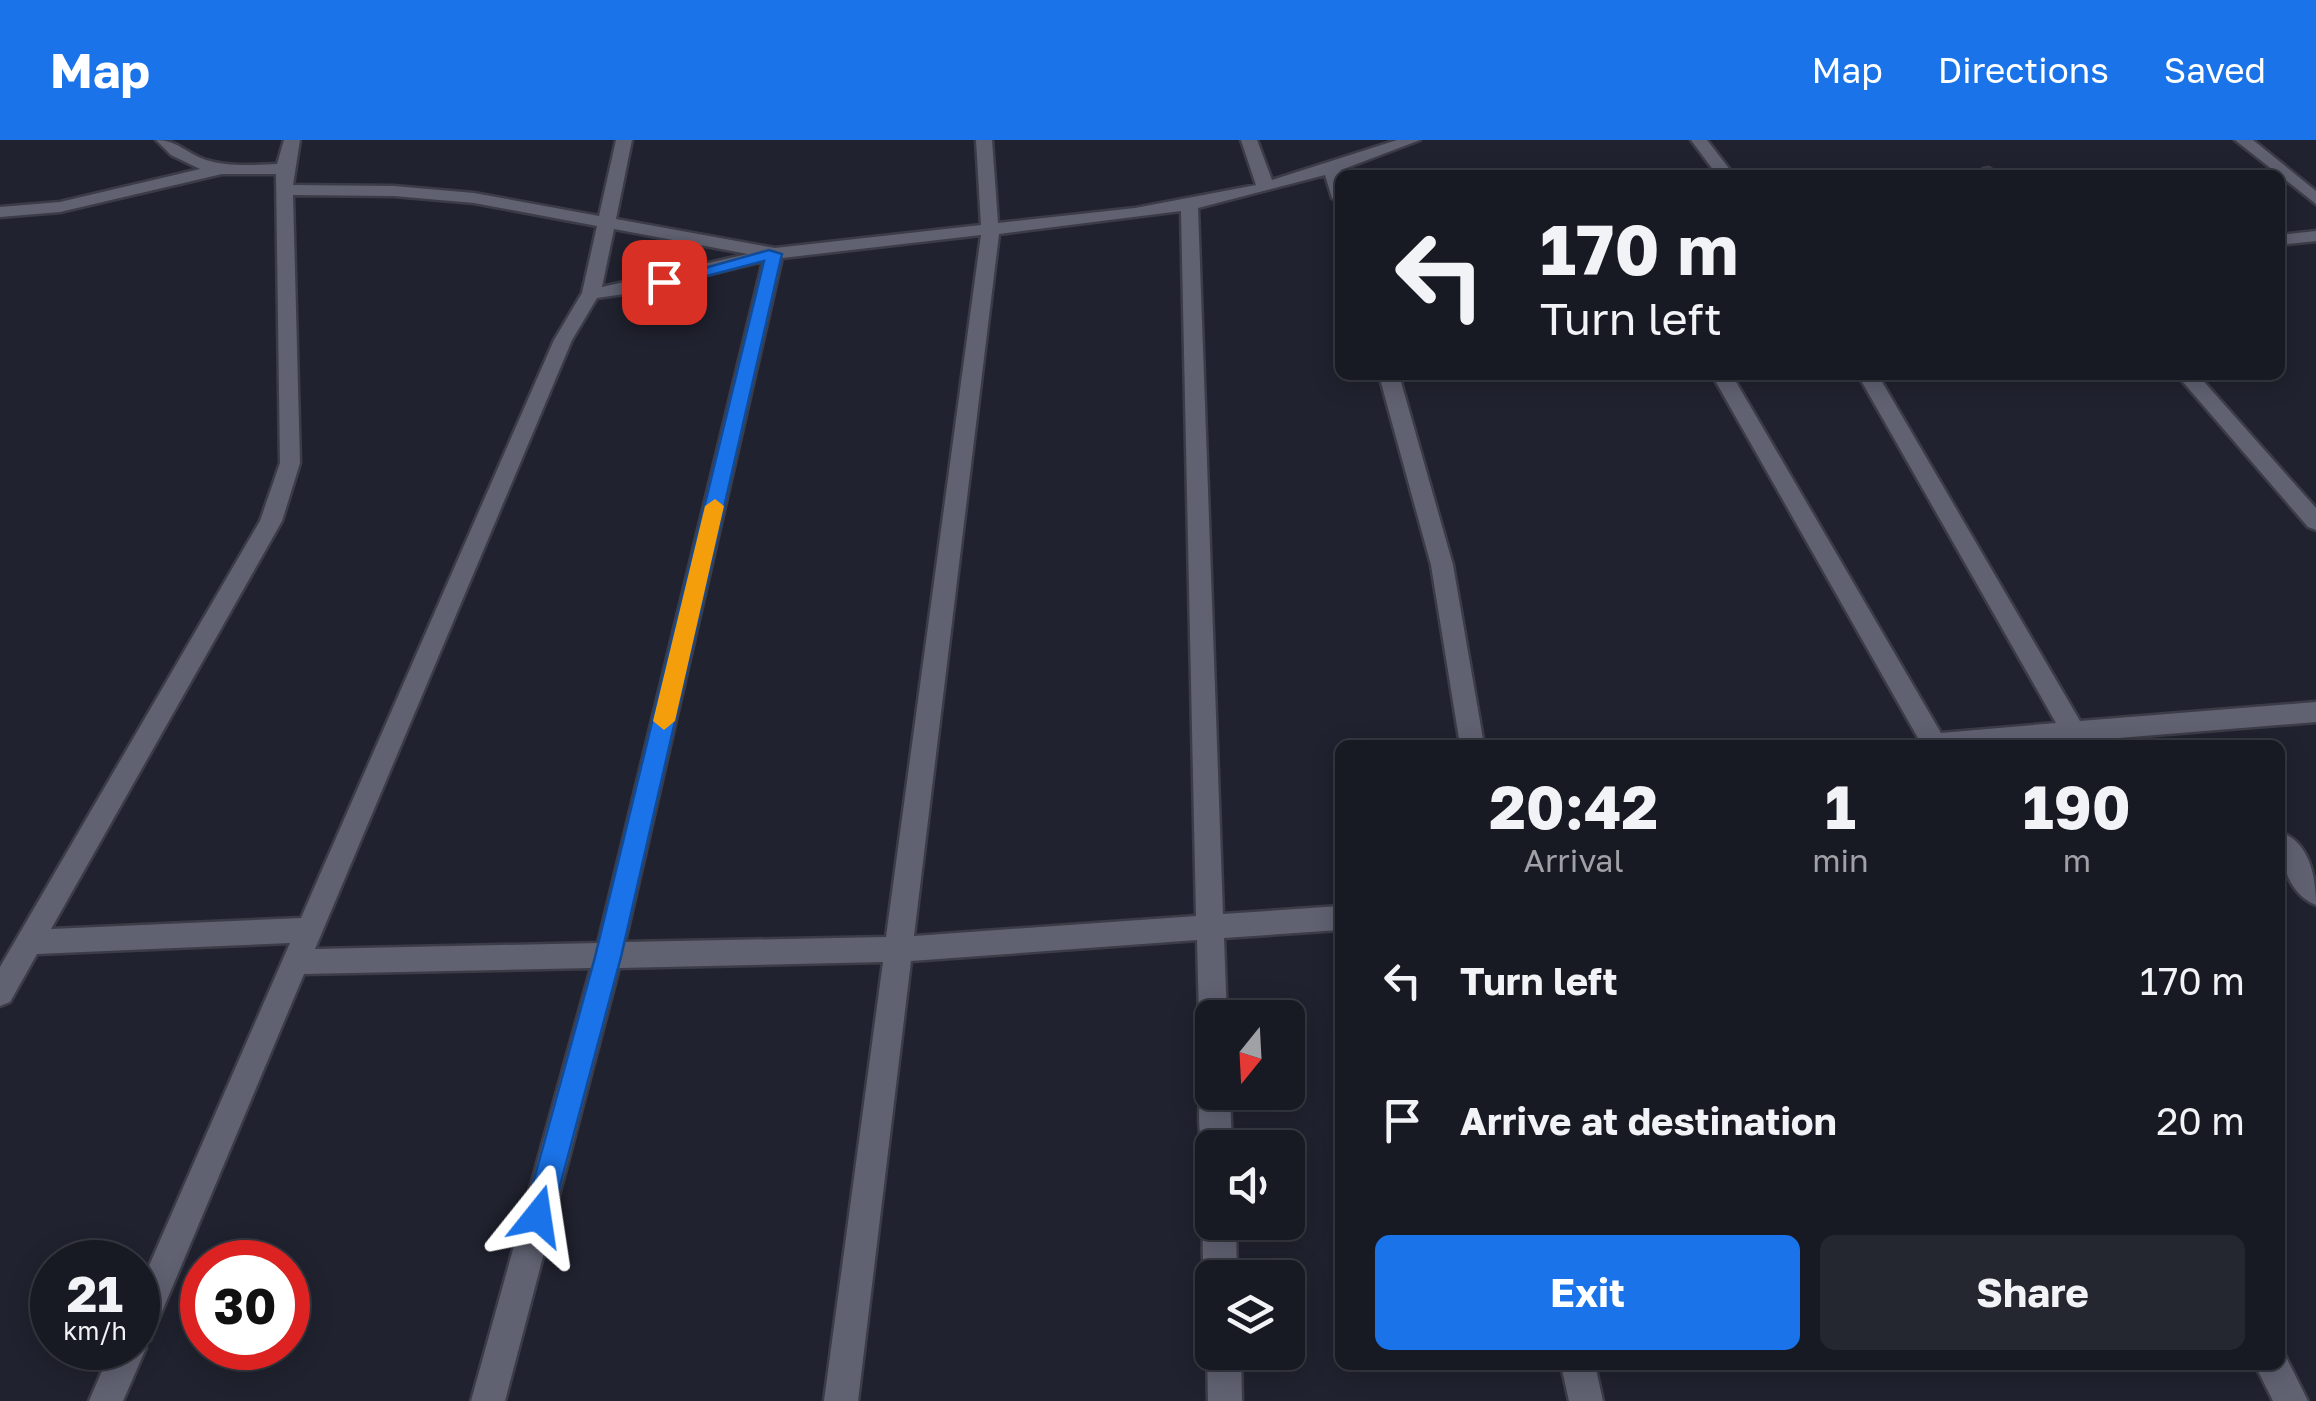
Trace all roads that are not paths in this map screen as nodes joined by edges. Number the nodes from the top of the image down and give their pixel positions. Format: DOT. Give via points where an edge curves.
graph roads {
  1 [pos="164,140"];
  2 [pos="292,140"];
  3 [pos="624,140"];
  4 [pos="984,140"];
  5 [pos="1249,140"];
  6 [pos="1412,140"];
  7 [pos="1699,140"];
  8 [pos="2243,140"];
  9 [pos="1332,169"];
  10 [pos="216,170"];
  11 [pos="1722,170"];
  12 [pos="2280,170"];
  13 [pos="2285,174"];
  14 [pos="284,179"];
  15 [pos="1335,180"];
  16 [pos="1266,186"];
  17 [pos="2316,199"];
  18 [pos="1189,205"];
  19 [pos="0,212"];
  20 [pos="609,221"];
  21 [pos="990,232"];
  22 [pos="2316,236"];
  23 [pos="2285,239"];
  24 [pos="774,254"];
  25 [pos="591,293"];
  26 [pos="1390,380"];
  27 [pos="1725,380"];
  28 [pos="1871,380"];
  29 [pos="2191,380"];
  30 [pos="2316,522"];
  31 [pos="2316,712"];
  32 [pos="2192,722"];
  33 [pos="2073,732"];
  34 [pos="1471,740"];
  35 [pos="1932,740"];
  36 [pos="1980,740"];
  37 [pos="2205,740"];
  38 [pos="2285,850"];
  39 [pos="2316,893"];
  40 [pos="1335,918"];
  41 [pos="309,930"];
  42 [pos="1210,930"];
  43 [pos="29,942"];
  44 [pos="900,949"];
  45 [pos="608,957"];
  46 [pos="295,962"];
  47 [pos="0,993"];
  48 [pos="1212,1000"];
  49 [pos="160,1277"];
  50 [pos="119,1370"];
  51 [pos="1224,1370"];
  52 [pos="1579,1370"];
  53 [pos="2275,1370"];
  54 [pos="106,1401"];
  55 [pos="488,1401"];
  56 [pos="841,1401"];
  57 [pos="1225,1401"];
  58 [pos="1586,1401"];
  59 [pos="2291,1401"];
  1 -- 10 [label="street" via="186,160"];
  2 -- 14 [label="street"];
  3 -- 20 [label="street"];
  4 -- 21 [label="street"];
  5 -- 16 [label="street"];
  6 -- 9 [label="street"];
  7 -- 11 [label="street"];
  8 -- 12 [label="street"];
  9 -- 15 [label="street"];
  9 -- 16 [label="street"];
  10 -- 14 [label="street"];
  10 -- 19 [label="street" via="60,207"];
  13 -- 17 [label="street"];
  14 -- 20 [label="street" via="474,198"];
  14 -- 43 [label="street" via="290,463 272,521"];
  16 -- 18 [label="street"];
  18 -- 21 [label="street"];
  18 -- 42 [label="street"];
  20 -- 24 [label="street"];
  20 -- 25 [label="street"];
  21 -- 24 [label="street"];
  21 -- 44 [label="street"];
  22 -- 23 [label="street"];
  24 -- 25 [label="street" via="627,291"];
  24 -- 45 [label="street"];
  25 -- 41 [label="street" via="563,340"];
  26 -- 34 [label="street" via="1442,565"];
  27 -- 35 [label="street"];
  28 -- 33 [label="street"];
  29 -- 30 [label="street"];
  31 -- 32 [label="street"];
  32 -- 33 [label="street"];
  32 -- 37 [label="street"];
  33 -- 36 [label="street"];
  38 -- 39 [label="street"];
  40 -- 42 [label="street"];
  41 -- 43 [label="street"];
  41 -- 46 [label="street"];
  42 -- 44 [label="street"];
  42 -- 48 [label="street"];
  43 -- 47 [label="street"];
  44 -- 45 [label="street"];
  44 -- 56 [label="street"];
  45 -- 46 [label="street"];
  45 -- 55 [label="street"];
  46 -- 49 [label="street"];
  50 -- 54 [label="street"];
  51 -- 57 [label="street"];
  52 -- 58 [label="street"];
  53 -- 59 [label="street"];
}
